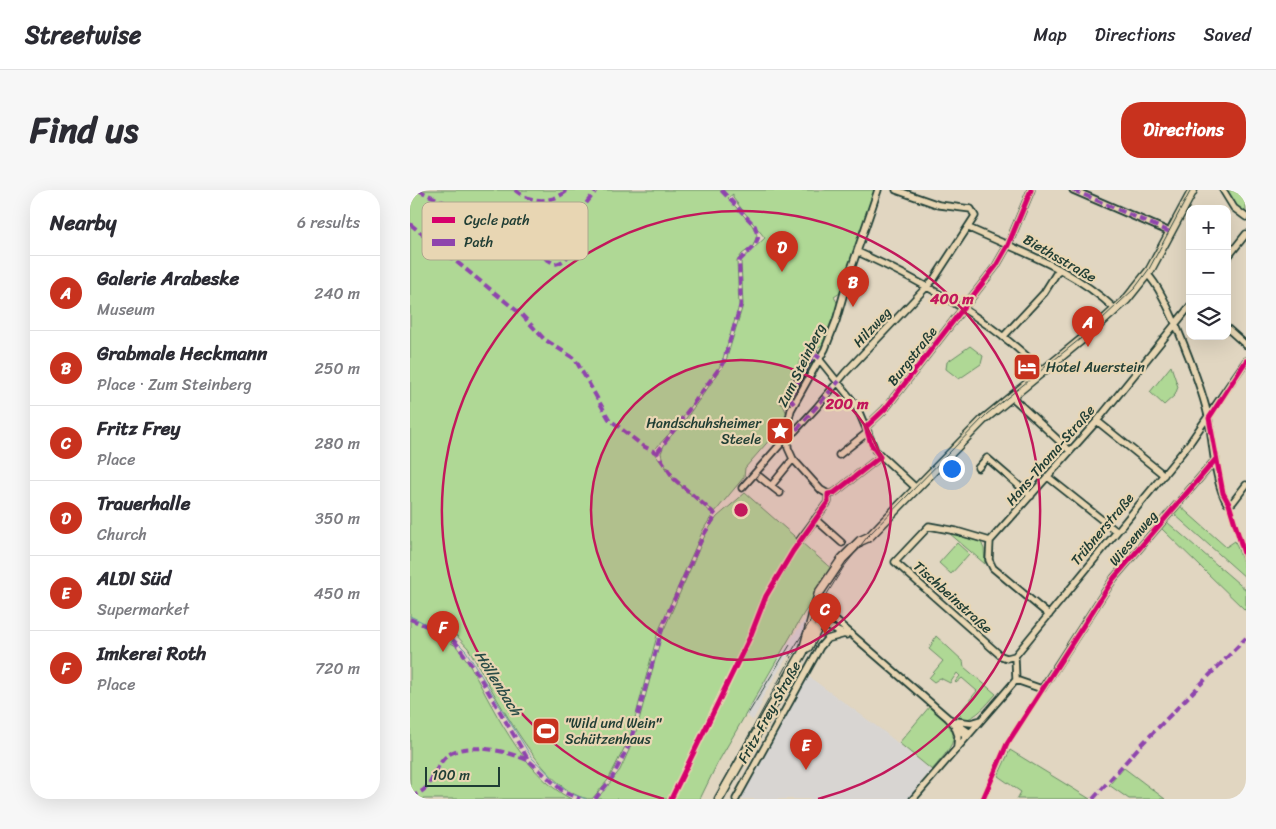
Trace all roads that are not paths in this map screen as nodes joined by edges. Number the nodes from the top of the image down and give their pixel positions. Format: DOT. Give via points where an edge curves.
graph roads {
  1 [pos="878,190"];
  2 [pos="896,190"];
  3 [pos="1031,190"];
  4 [pos="1073,190"];
  5 [pos="1192,190"];
  6 [pos="1223,190"];
  7 [pos="1082,192"];
  8 [pos="1246,217"];
  9 [pos="969,228"];
  10 [pos="1170,232"];
  11 [pos="1246,234"];
  12 [pos="1008,245"];
  13 [pos="858,252"];
  14 [pos="1231,253"];
  15 [pos="1059,269"];
  16 [pos="1147,274"];
  17 [pos="926,288"];
  18 [pos="964,309"];
  19 [pos="1115,309"];
  20 [pos="1186,311"];
  21 [pos="1175,323"];
  22 [pos="1231,332"];
  23 [pos="1004,337"];
  24 [pos="1246,345"];
  25 [pos="820,358"];
  26 [pos="1246,362"];
  27 [pos="1042,371"];
  28 [pos="839,381"];
  29 [pos="1015,400"];
  30 [pos="1209,418"];
  31 [pos="1097,421"];
  32 [pos="867,430"];
  33 [pos="786,437"];
  34 [pos="1070,451"];
  35 [pos="840,456"];
  36 [pos="880,457"];
  37 [pos="1216,458"];
  38 [pos="793,459"];
  39 [pos="978,468"];
  40 [pos="1164,475"];
  41 [pos="760,477"];
  42 [pos="1048,477"];
  43 [pos="1246,485"];
  44 [pos="771,486"];
  45 [pos="742,488"];
  46 [pos="916,488"];
  47 [pos="780,492"];
  48 [pos="828,494"];
  49 [pos="1031,496"];
  50 [pos="815,519"];
  51 [pos="1116,531"];
  52 [pos="800,540"];
  53 [pos="990,541"];
  54 [pos="842,543"];
  55 [pos="822,587"];
  56 [pos="829,607"];
  57 [pos="1048,615"];
  58 [pos="835,620"];
  59 [pos="822,622"];
  60 [pos="810,632"];
  61 [pos="845,634"];
  62 [pos="827,639"];
  63 [pos="857,640"];
  64 [pos="803,652"];
  65 [pos="1015,656"];
  66 [pos="1016,680"];
  67 [pos="981,720"];
  68 [pos="955,723"];
  69 [pos="968,735"];
  70 [pos="957,747"];
  71 [pos="719,799"];
  72 [pos="736,799"];
  73 [pos="913,799"];
  1 -- 13 [label="street, Zum Steinberg"];
  2 -- 9 [label="street" via="939,206 971,209 975,216"];
  3 -- 12 [label="street, Burgstraße"];
  4 -- 7 [label="street"];
  5 -- 10 [label="main road"];
  6 -- 8 [label="street" via="1234,208"];
  7 -- 10 [label="street"];
  9 -- 12 [label="street, Biethsstraße"];
  9 -- 17 [label="street, Hilzweg"];
  10 -- 16 [label="main road"];
  11 -- 14 [label="street"];
  12 -- 15 [label="street, Biethsstraße" via="1033,254"];
  12 -- 18 [label="street, Burgstraße"];
  13 -- 17 [label="street"];
  13 -- 25 [label="street, Zum Steinberg" via="836,321"];
  15 -- 19 [label="street, Biethsstraße"];
  15 -- 23 [label="street" via="1044,293"];
  16 -- 19 [label="main road"];
  16 -- 21 [label="street" via="1154,281"];
  17 -- 18 [label="street"];
  17 -- 28 [label="street, Hilzweg"];
  18 -- 23 [label="street"];
  18 -- 32 [label="street, Burgstraße"];
  19 -- 27 [label="main road"];
  20 -- 21 [label="street, Hans-Thoma-Straße"];
  21 -- 30 [label="street"];
  21 -- 31 [label="street, Hans-Thoma-Straße"];
  22 -- 24 [label="street"];
  23 -- 27 [label="street"];
  25 -- 28 [label="street"];
  25 -- 33 [label="street, Zum Steinberg" via="814,354 807,362 790,397 794,404"];
  26 -- 30 [label="street, Trübnerstraße"];
  27 -- 46 [label="main road" via="983,420"];
  28 -- 32 [label="street" via="856,405"];
  28 -- 33 [label="street, Hilzweg" via="798,428"];
  29 -- 34 [label="street"];
  30 -- 37 [label="street"];
  30 -- 40 [label="street, Trübnerstraße"];
  31 -- 34 [label="street, Hans-Thoma-Straße"];
  31 -- 40 [label="street"];
  32 -- 35 [label="street, Burgstraße"];
  32 -- 36 [label="street"];
  33 -- 38 [label="street"];
  33 -- 45 [label="street, Zum Steinberg"];
  34 -- 42 [label="street, Hans-Thoma-Straße"];
  36 -- 46 [label="street"];
  36 -- 48 [label="street" via="834,493"];
  37 -- 43 [label="street" via="1223,493 1229,504"];
  37 -- 66 [label="street, Wiesenweg" via="1114,578 1042,689"];
  38 -- 44 [label="street"];
  38 -- 48 [label="street" via="820,490"];
  39 -- 49 [label="street" via="987,458"];
  40 -- 51 [label="street, Trübnerstraße"];
  41 -- 44 [label="street"];
  42 -- 49 [label="street, Hans-Thoma-Straße"];
  42 -- 51 [label="street"];
  44 -- 47 [label="street"];
  46 -- 55 [label="main road" via="870,537 848,554"];
  48 -- 50 [label="street" via="828,502"];
  49 -- 53 [label="street, Hans-Thoma-Straße"];
  50 -- 52 [label="street"];
  50 -- 54 [label="street"];
  51 -- 57 [label="street, Trübnerstraße"];
  53 -- 57 [label="street" via="989,560 993,568"];
  53 -- 65 [label="street, Tischbeinstraße" via="929,526 895,562 1001,656"];
  55 -- 59 [label="main road" via="816,613"];
  55 -- 60 [label="main road" via="815,601"];
  56 -- 58 [label="street"];
  57 -- 65 [label="street, Trübnerstraße"];
  58 -- 59 [label="street"];
  58 -- 63 [label="street"];
  59 -- 60 [label="street"];
  59 -- 61 [label="street"];
  59 -- 62 [label="street"];
  59 -- 64 [label="main road"];
  60 -- 64 [label="main road"];
  61 -- 62 [label="street"];
  61 -- 63 [label="street"];
  62 -- 72 [label="street, Fritz-Frey-Straße" via="818,649"];
  63 -- 68 [label="street"];
  64 -- 71 [label="main road"];
  65 -- 66 [label="street"];
  66 -- 67 [label="street"];
  67 -- 68 [label="street"];
  67 -- 69 [label="street"];
  68 -- 69 [label="street"];
  68 -- 70 [label="street"];
  69 -- 70 [label="street"];
  70 -- 73 [label="street"];
}
